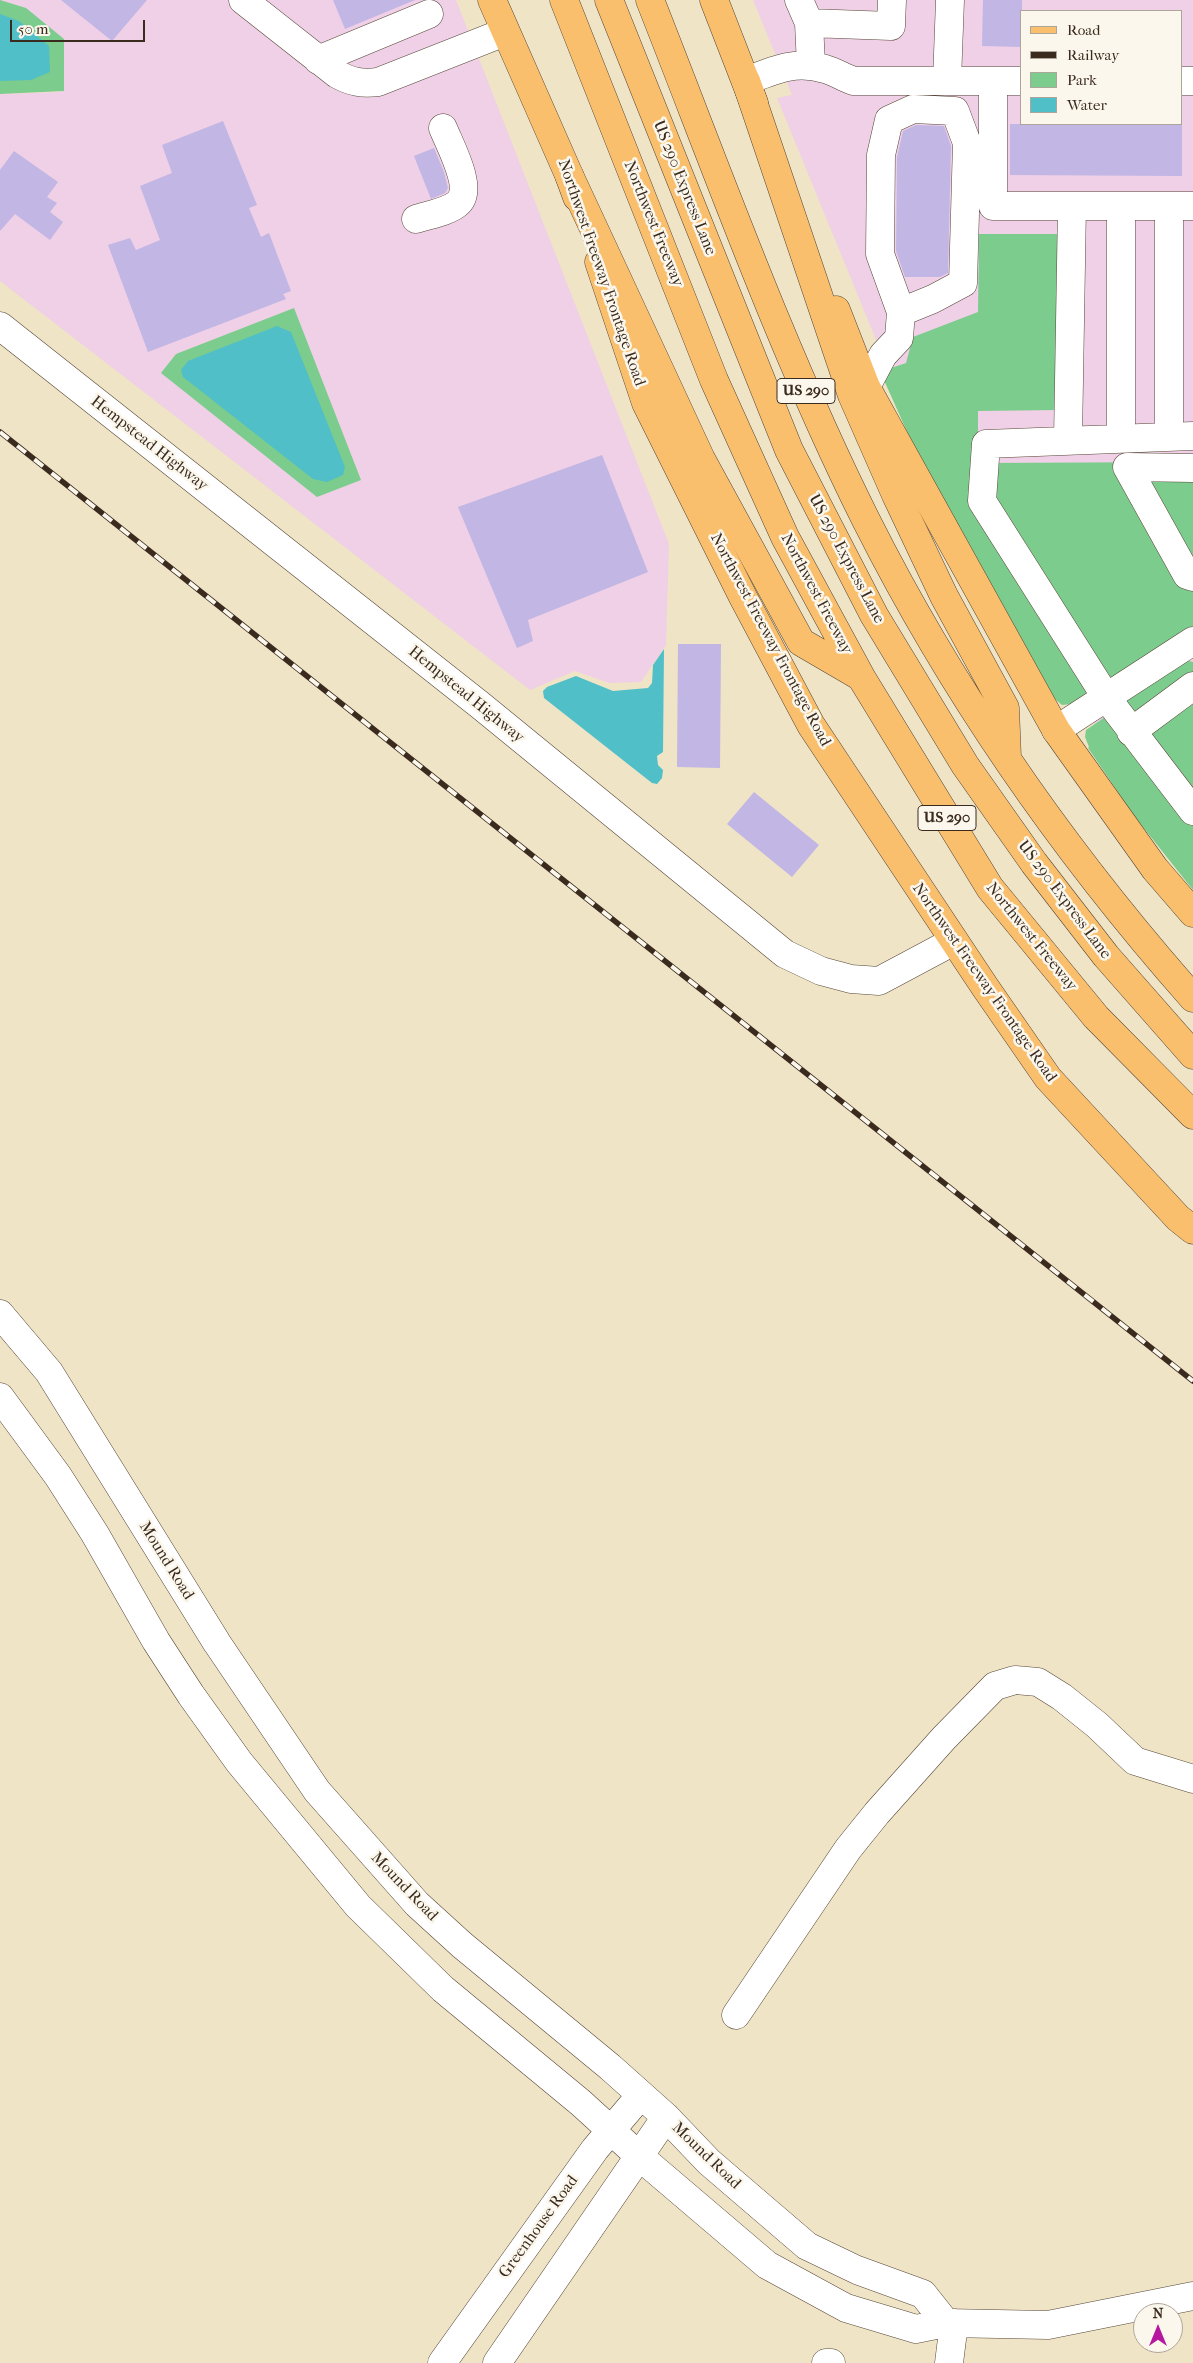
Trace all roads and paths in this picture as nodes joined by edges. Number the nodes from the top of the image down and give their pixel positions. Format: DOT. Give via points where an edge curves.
graph roads {
  1 [pos="243,0"];
  2 [pos="492,0"];
  3 [pos="564,0"];
  4 [pos="609,0"];
  5 [pos="650,0"];
  6 [pos="714,0"];
  7 [pos="892,0"];
  8 [pos="950,0"];
  9 [pos="427,7"];
  10 [pos="804,12"];
  11 [pos="504,32"];
  12 [pos="446,55"];
  13 [pos="318,60"];
  14 [pos="811,65"];
  15 [pos="746,81"];
  16 [pos="947,81"];
  17 [pos="993,81"];
  18 [pos="1020,81"];
  19 [pos="443,128"];
  20 [pos="570,175"];
  21 [pos="1072,206"];
  22 [pos="1121,206"];
  23 [pos="1181,206"];
  24 [pos="416,219"];
  25 [pos="901,312"];
  26 [pos="0,326"];
  27 [pos="866,387"];
  28 [pos="1181,436"];
  29 [pos="1121,437"];
  30 [pos="1068,439"];
  31 [pos="1193,468"];
  32 [pos="1193,577"];
  33 [pos="1193,641"];
  34 [pos="861,677"];
  35 [pos="1193,686"];
  36 [pos="1106,697"];
  37 [pos="1056,730"];
  38 [pos="1131,732"];
  39 [pos="1007,759"];
  40 [pos="1193,811"];
  41 [pos="1193,913"];
  42 [pos="954,941"];
  43 [pos="1193,998"];
  44 [pos="1193,1055"];
  45 [pos="1193,1115"];
  46 [pos="1193,1230"];
  47 [pos="0,1314"];
  48 [pos="0,1397"];
  49 [pos="1193,1779"];
  50 [pos="736,2015"];
  51 [pos="641,2094"];
  52 [pos="666,2117"];
  53 [pos="611,2131"];
  54 [pos="639,2156"];
  55 [pos="1193,2296"];
  56 [pos="950,2323"];
  57 [pos="442,2363"];
  58 [pos="497,2363"];
  59 [pos="826,2363"];
  60 [pos="831,2363"];
  61 [pos="948,2363"];
  1 -- 13 [label="street"];
  2 -- 11 [label="main road, Northwest Freeway Frontage Road"];
  3 -- 34 [label="main road, Northwest Freeway / US 290" via="714,380 785,537"];
  4 -- 44 [label="main road, US 290 Express Lane" via="789,450 874,615 966,765 1034,863 1106,956"];
  5 -- 39 [label="main road, US 290" via="781,332 834,455 910,602"];
  6 -- 15 [label="main road"];
  7 -- 10 [label="street" via="891,26"];
  8 -- 16 [label="street"];
  9 -- 12 [label="street"];
  9 -- 13 [label="street"];
  10 -- 14 [label="street"];
  11 -- 12 [label="street"];
  11 -- 20 [label="main road, Northwest Freeway Frontage Road"];
  12 -- 13 [label="street" via="378,82 364,83 350,81"];
  14 -- 15 [label="street" via="786,66"];
  14 -- 16 [label="street" via="854,81"];
  15 -- 27 [label="main road"];
  15 -- 39 [label="main road" via="852,395 944,596 1005,708"];
  16 -- 17 [label="street"];
  17 -- 18 [label="street"];
  17 -- 21 [label="street" via="993,206"];
  19 -- 24 [label="street" via="465,185 464,197 456,205"];
  20 -- 34 [label="main road" via="701,459 801,642"];
  20 -- 42 [label="main road, Northwest Freeway Frontage Road" via="646,403 743,597 811,725"];
  21 -- 22 [label="street"];
  21 -- 30 [label="street"];
  22 -- 23 [label="street"];
  22 -- 29 [label="street"];
  23 -- 28 [label="street"];
  25 -- 25 [label="street" via="880,254 880,155 889,120 913,109 955,111 966,143 963,283"];
  25 -- 27 [label="street" via="899,338 883,355"];
  26 -- 42 [label="street, Hempstead Highway" via="480,706 785,954 821,971 850,979 880,981"];
  27 -- 37 [label="main road"];
  28 -- 29 [label="street"];
  29 -- 30 [label="street"];
  30 -- 36 [label="street" via="986,444 982,501"];
  31 -- 32 [label="street" via="1127,468 1187,575"];
  33 -- 36 [label="street"];
  34 -- 45 [label="main road, Northwest Freeway / US 290" via="990,888 1096,1017"];
  35 -- 38 [label="street"];
  36 -- 37 [label="street"];
  36 -- 38 [label="street"];
  37 -- 41 [label="main road" via="1155,869"];
  38 -- 40 [label="street"];
  39 -- 43 [label="main road, US 290" via="1106,894"];
  42 -- 46 [label="main road, Northwest Freeway Frontage Road" via="1048,1078 1178,1218"];
  47 -- 51 [label="street, Mound Road" via="49,1372 217,1643 317,1791 418,1904 462,1945"];
  48 -- 53 [label="street" via="58,1476 191,1695 300,1838 358,1906 443,1989"];
  49 -- 50 [label="street" via="1135,1761 1062,1697 1038,1682 1015,1680 995,1686 938,1745 848,1849"];
  51 -- 52 [label="street, Mound Road"];
  51 -- 53 [label="street, Greenhouse Road"];
  52 -- 54 [label="street"];
  52 -- 56 [label="street, Mound Road" via="710,2162 807,2246 856,2270 923,2294"];
  53 -- 54 [label="street"];
  53 -- 57 [label="street, Greenhouse Road"];
  54 -- 56 [label="street" via="767,2265 846,2308 916,2329"];
  54 -- 58 [label="street"];
  55 -- 56 [label="street" via="1048,2325"];
  56 -- 61 [label="street"];
  59 -- 60 [label="street"];
}
